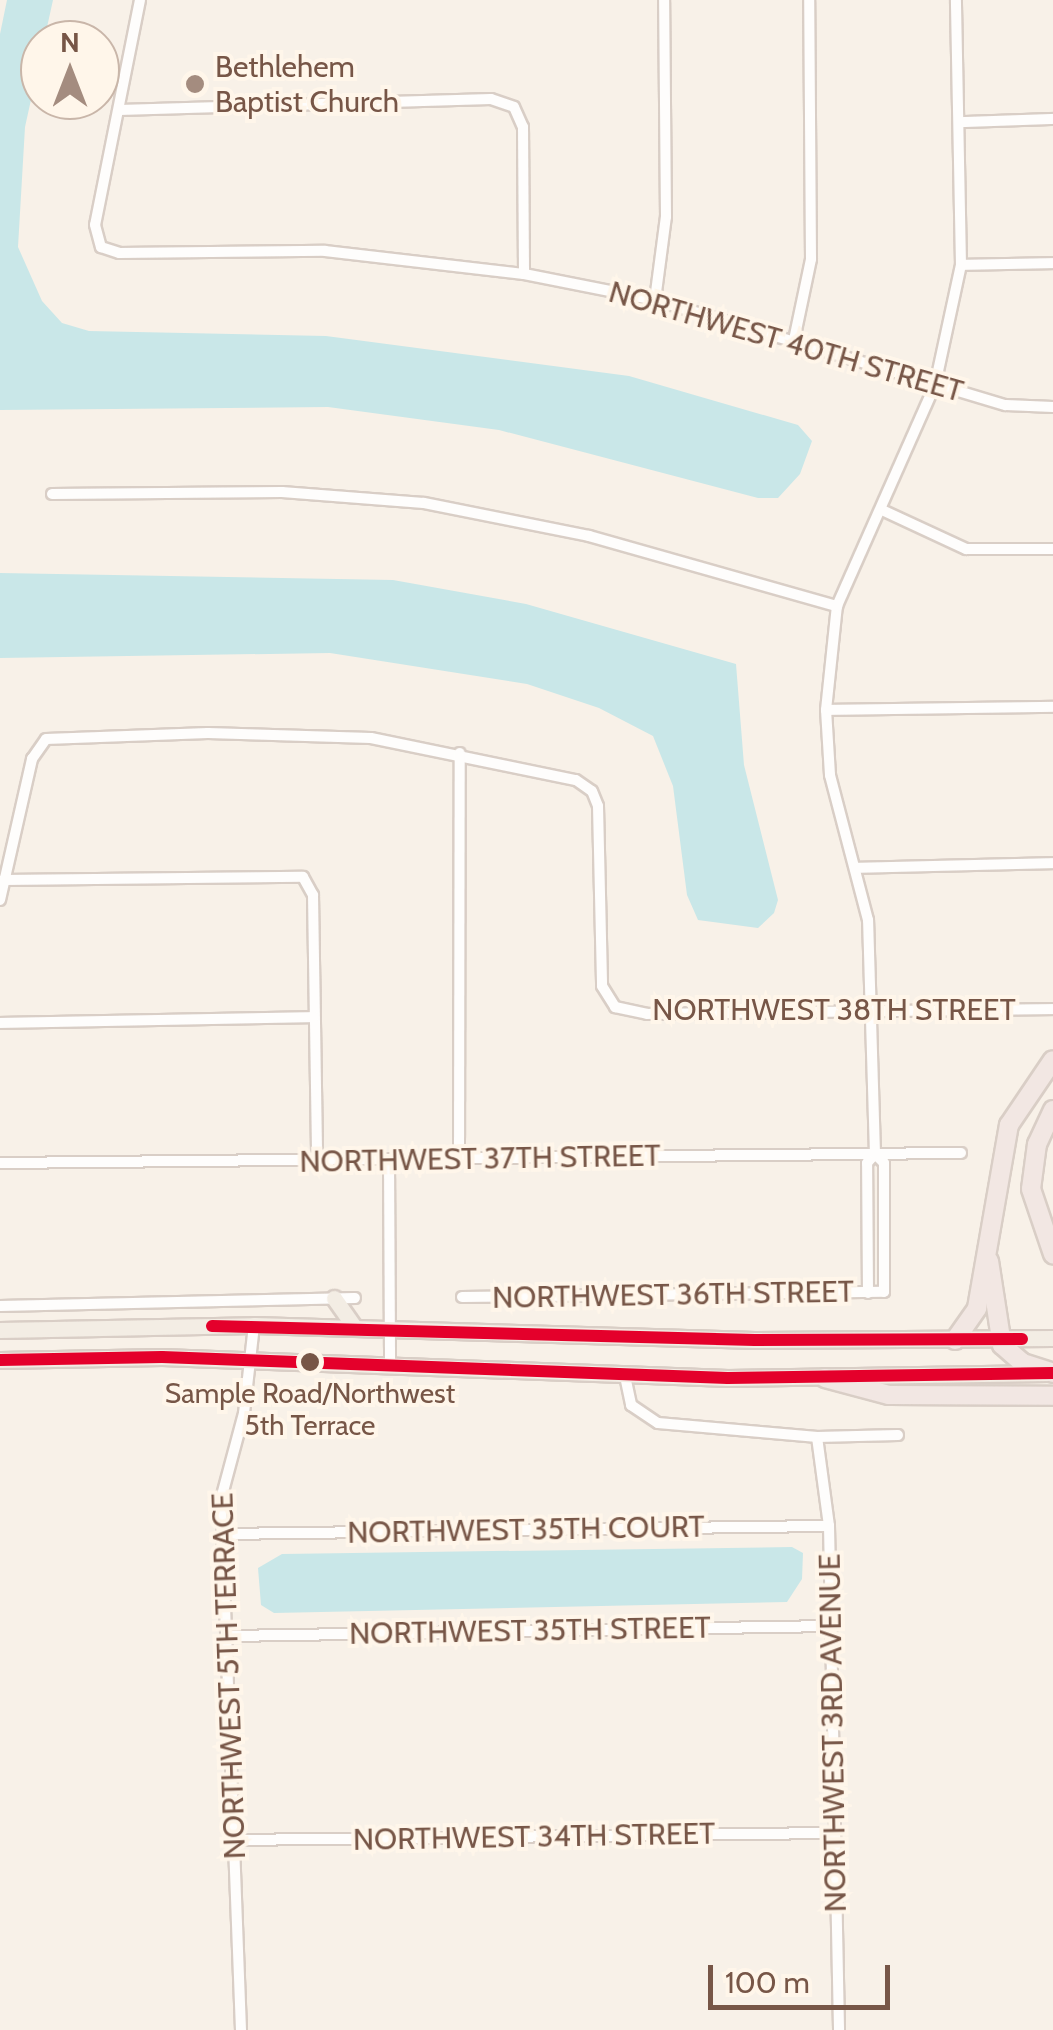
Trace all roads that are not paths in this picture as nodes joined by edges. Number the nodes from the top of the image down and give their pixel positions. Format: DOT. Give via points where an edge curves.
graph roads {
  1 [pos="140,0"];
  2 [pos="664,0"];
  3 [pos="809,0"];
  4 [pos="956,0"];
  5 [pos="120,105"];
  6 [pos="120,110"];
  7 [pos="1053,119"];
  8 [pos="117,120"];
  9 [pos="962,122"];
  10 [pos="1053,263"];
  11 [pos="961,264"];
  12 [pos="524,274"];
  13 [pos="655,300"];
  14 [pos="794,340"];
  15 [pos="935,384"];
  16 [pos="1053,407"];
  17 [pos="52,494"];
  18 [pos="882,510"];
  19 [pos="1053,549"];
  20 [pos="837,606"];
  21 [pos="1053,708"];
  22 [pos="826,710"];
  23 [pos="460,753"];
  24 [pos="1053,863"];
  25 [pos="855,868"];
  26 [pos="3,880"];
  27 [pos="0,900"];
  28 [pos="1053,1009"];
  29 [pos="872,1011"];
  30 [pos="314,1017"];
  31 [pos="0,1023"];
  32 [pos="1053,1060"];
  33 [pos="1053,1110"];
  34 [pos="961,1153"];
  35 [pos="876,1154"];
  36 [pos="459,1159"];
  37 [pos="389,1160"];
  38 [pos="317,1161"];
  39 [pos="0,1163"];
  40 [pos="1053,1254"];
  41 [pos="989,1260"];
  42 [pos="868,1293"];
  43 [pos="462,1297"];
  44 [pos="334,1298"];
  45 [pos="355,1298"];
  46 [pos="0,1306"];
  47 [pos="254,1326"];
  48 [pos="354,1327"];
  49 [pos="390,1327"];
  50 [pos="0,1330"];
  51 [pos="1053,1338"];
  52 [pos="955,1340"];
  53 [pos="999,1340"];
  54 [pos="0,1360"];
  55 [pos="252,1360"];
  56 [pos="390,1367"];
  57 [pos="1053,1373"];
  58 [pos="625,1376"];
  59 [pos="825,1378"];
  60 [pos="1053,1396"];
  61 [pos="898,1435"];
  62 [pos="817,1437"];
  63 [pos="829,1526"];
  64 [pos="222,1534"];
  65 [pos="831,1626"];
  66 [pos="229,1636"];
  67 [pos="835,1833"];
  68 [pos="234,1840"];
  69 [pos="241,2030"];
  70 [pos="840,2030"];
  1 -- 5 [label="street"];
  2 -- 13 [label="street" via="666,217"];
  3 -- 14 [label="street" via="812,259"];
  4 -- 9 [label="street"];
  6 -- 12 [label="street" via="491,99 514,107 523,127"];
  7 -- 9 [label="street"];
  8 -- 12 [label="street, NORTHWEST 40TH STREET" via="95,225 101,246 119,253 325,250"];
  9 -- 11 [label="street"];
  10 -- 11 [label="street"];
  11 -- 15 [label="street"];
  12 -- 13 [label="street, NORTHWEST 40TH STREET"];
  13 -- 14 [label="street, NORTHWEST 40TH STREET"];
  14 -- 15 [label="street, NORTHWEST 40TH STREET"];
  15 -- 16 [label="street, NORTHWEST 40TH STREET" via="1006,406"];
  15 -- 18 [label="street"];
  17 -- 20 [label="street" via="282,492 424,504 589,536"];
  18 -- 19 [label="street" via="966,549"];
  18 -- 20 [label="street"];
  20 -- 22 [label="street"];
  21 -- 22 [label="street"];
  22 -- 25 [label="street" via="830,774"];
  23 -- 26 [label="street" via="298,733 46,739 32,759"];
  23 -- 29 [label="street, NORTHWEST 38TH STREET" via="576,780 592,790 598,806 602,986 615,1007 646,1014"];
  23 -- 36 [label="street"];
  24 -- 25 [label="street"];
  25 -- 29 [label="street" via="868,920"];
  26 -- 27 [label="street"];
  26 -- 30 [label="street" via="303,878 313,895"];
  28 -- 29 [label="street, NORTHWEST 38TH STREET"];
  29 -- 35 [label="street"];
  30 -- 31 [label="street"];
  30 -- 38 [label="street"];
  32 -- 41 [label="highway" via="1009,1125"];
  33 -- 40 [label="highway" via="1038,1144 1032,1189"];
  34 -- 35 [label="street, NORTHWEST 37TH STREET"];
  35 -- 36 [label="street, NORTHWEST 37TH STREET"];
  35 -- 42 [label="street" via="866,1164"];
  35 -- 42 [label="street, NORTHWEST 36TH STREET" via="884,1164 884,1292"];
  36 -- 37 [label="street, NORTHWEST 37TH STREET"];
  37 -- 38 [label="street, NORTHWEST 37TH STREET"];
  37 -- 49 [label="street"];
  38 -- 39 [label="street, NORTHWEST 37TH STREET"];
  41 -- 52 [label="highway" via="974,1316"];
  41 -- 53 [label="highway"];
  42 -- 43 [label="street, NORTHWEST 36TH STREET"];
  44 -- 45 [label="street"];
  44 -- 46 [label="street"];
  44 -- 48 [label="main road"];
  47 -- 48 [label="main road"];
  47 -- 50 [label="main road"];
  47 -- 55 [label="street, NORTHWEST 5TH TERRACE"];
  48 -- 49 [label="main road"];
  49 -- 52 [label="main road"];
  49 -- 56 [label="street"];
  51 -- 53 [label="main road"];
  52 -- 53 [label="main road"];
  53 -- 57 [label="highway" via="1012,1357"];
  54 -- 55 [label="main road"];
  55 -- 56 [label="main road"];
  55 -- 64 [label="street, NORTHWEST 5TH TERRACE" via="222,1485"];
  56 -- 58 [label="main road"];
  57 -- 59 [label="main road"];
  58 -- 59 [label="main road"];
  58 -- 62 [label="street" via="631,1406 658,1423"];
  59 -- 60 [label="highway" via="889,1396"];
  61 -- 62 [label="street"];
  62 -- 63 [label="street, NORTHWEST 3RD AVENUE"];
  63 -- 64 [label="street, NORTHWEST 35TH COURT"];
  63 -- 65 [label="street, NORTHWEST 3RD AVENUE"];
  64 -- 66 [label="street, NORTHWEST 5TH TERRACE"];
  65 -- 66 [label="street, NORTHWEST 35TH STREET"];
  65 -- 67 [label="street, NORTHWEST 3RD AVENUE"];
  66 -- 68 [label="street, NORTHWEST 5TH TERRACE"];
  67 -- 68 [label="street, NORTHWEST 34TH STREET"];
  67 -- 70 [label="street, NORTHWEST 3RD AVENUE"];
  68 -- 69 [label="street, NORTHWEST 5TH TERRACE"];
}
